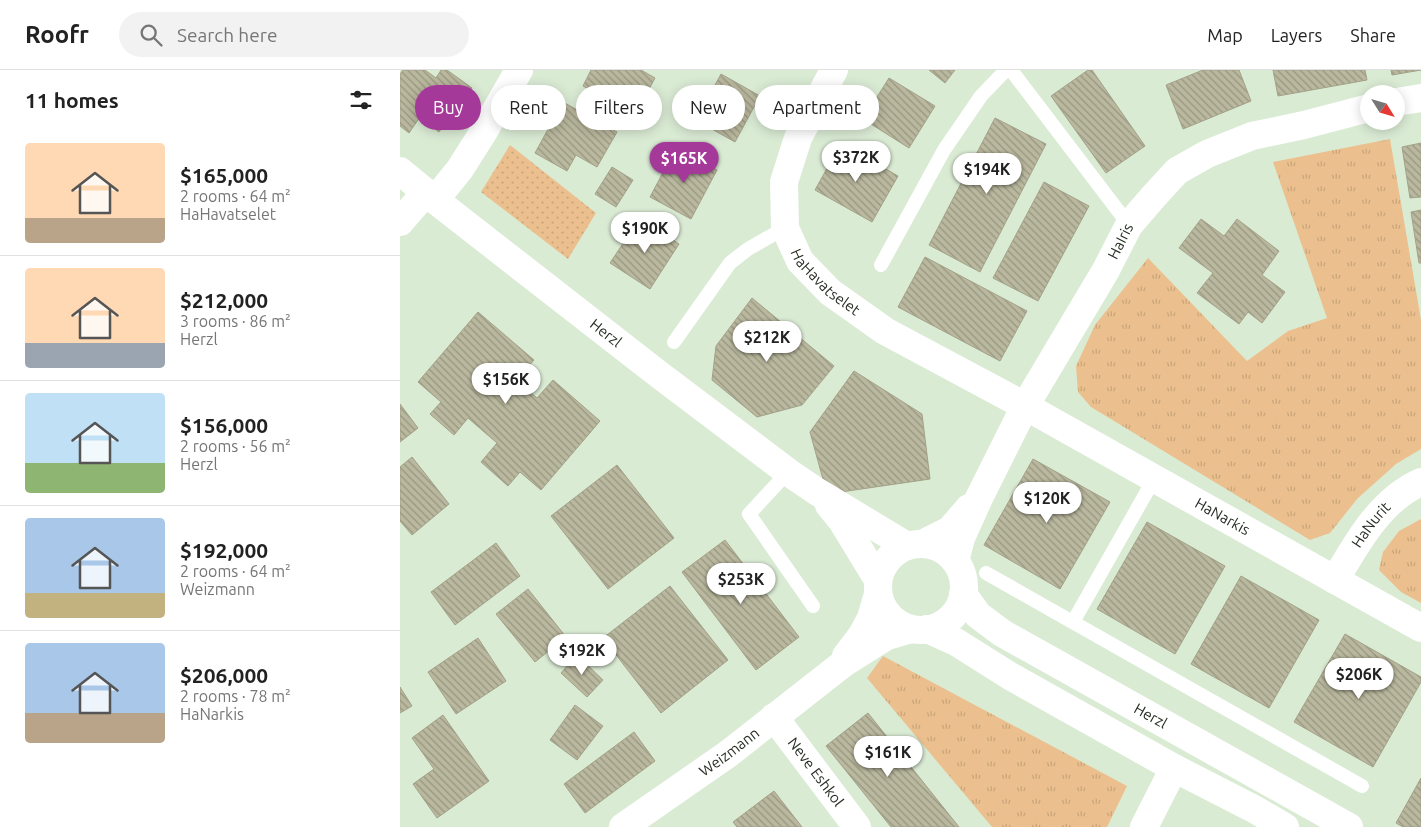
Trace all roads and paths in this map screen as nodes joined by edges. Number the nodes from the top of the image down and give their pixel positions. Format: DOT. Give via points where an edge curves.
graph roads {
  1 [pos="519,70"];
  2 [pos="834,70"];
  3 [pos="1006,70"];
  4 [pos="1011,70"];
  5 [pos="1421,98"];
  6 [pos="1405,101"];
  7 [pos="1360,110"];
  8 [pos="400,171"];
  9 [pos="430,196"];
  10 [pos="400,222"];
  11 [pos="1129,225"];
  12 [pos="785,228"];
  13 [pos="881,265"];
  14 [pos="674,342"];
  15 [pos="1025,406"];
  16 [pos="788,472"];
  17 [pos="1154,478"];
  18 [pos="1421,482"];
  19 [pos="816,491"];
  20 [pos="979,498"];
  21 [pos="914,545"];
  22 [pos="955,561"];
  23 [pos="986,572"];
  24 [pos="1335,580"];
  25 [pos="878,587"];
  26 [pos="963,594"];
  27 [pos="813,606"];
  28 [pos="1073,622"];
  29 [pos="1421,628"];
  30 [pos="919,629"];
  31 [pos="832,672"];
  32 [pos="774,717"];
  33 [pos="1174,768"];
  34 [pos="1362,786"];
  35 [pos="623,827"];
  36 [pos="857,827"];
  37 [pos="1144,827"];
  38 [pos="1285,827"];
  39 [pos="1349,827"];
  1 -- 9 [label="street" via="460,169"];
  2 -- 12 [label="street, HaHavatselet" via="798,138 784,182"];
  3 -- 13 [label="lane" via="982,96 944,150"];
  4 -- 11 [label="lane"];
  5 -- 6 [label="street"];
  7 -- 11 [label="street, HaIris" via="1252,136 1207,154 1177,172"];
  8 -- 9 [label="street, Herzl"];
  9 -- 10 [label="street"];
  9 -- 16 [label="street, Herzl"];
  11 -- 15 [label="street, HaIris"];
  12 -- 14 [label="lane" via="730,263"];
  12 -- 15 [label="street, HaHavatselet" via="800,260 845,304 885,331"];
  15 -- 17 [label="street, HaNarkis"];
  15 -- 20 [label="street, HaIris"];
  16 -- 19 [label="street, Herzl"];
  16 -- 27 [label="lane" via="749,514"];
  17 -- 24 [label="street, HaNarkis"];
  17 -- 28 [label="lane"];
  18 -- 24 [label="street, HaNurit" via="1408,487 1386,507 1360,537"];
  19 -- 21 [label="street, Herzl"];
  19 -- 25 [label="street, Herzl" via="842,521"];
  20 -- 21 [label="street, HaIris" via="950,530"];
  20 -- 22 [label="street, HaIris" via="961,538"];
  21 -- 22 [label="street" via="934,546"];
  21 -- 25 [label="street" via="897,551 888,559 882,568"];
  22 -- 26 [label="street" via="964,582"];
  23 -- 28 [label="lane"];
  24 -- 29 [label="street, HaNarkis"];
  25 -- 30 [label="street" via="882,606 889,616 899,624"];
  25 -- 31 [label="street, Weizmann" via="872,618"];
  26 -- 30 [label="street" via="951,617 940,625"];
  26 -- 39 [label="street, Herzl" via="978,615 1002,633"];
  28 -- 34 [label="lane"];
  30 -- 31 [label="street, Weizmann" via="887,636"];
  30 -- 33 [label="street" via="956,642"];
  31 -- 32 [label="street, Weizmann"];
  32 -- 35 [label="street, Weizmann" via="728,754"];
  32 -- 36 [label="street, Neve Eshkol"];
  33 -- 37 [label="street"];
  33 -- 38 [label="street"];
}
